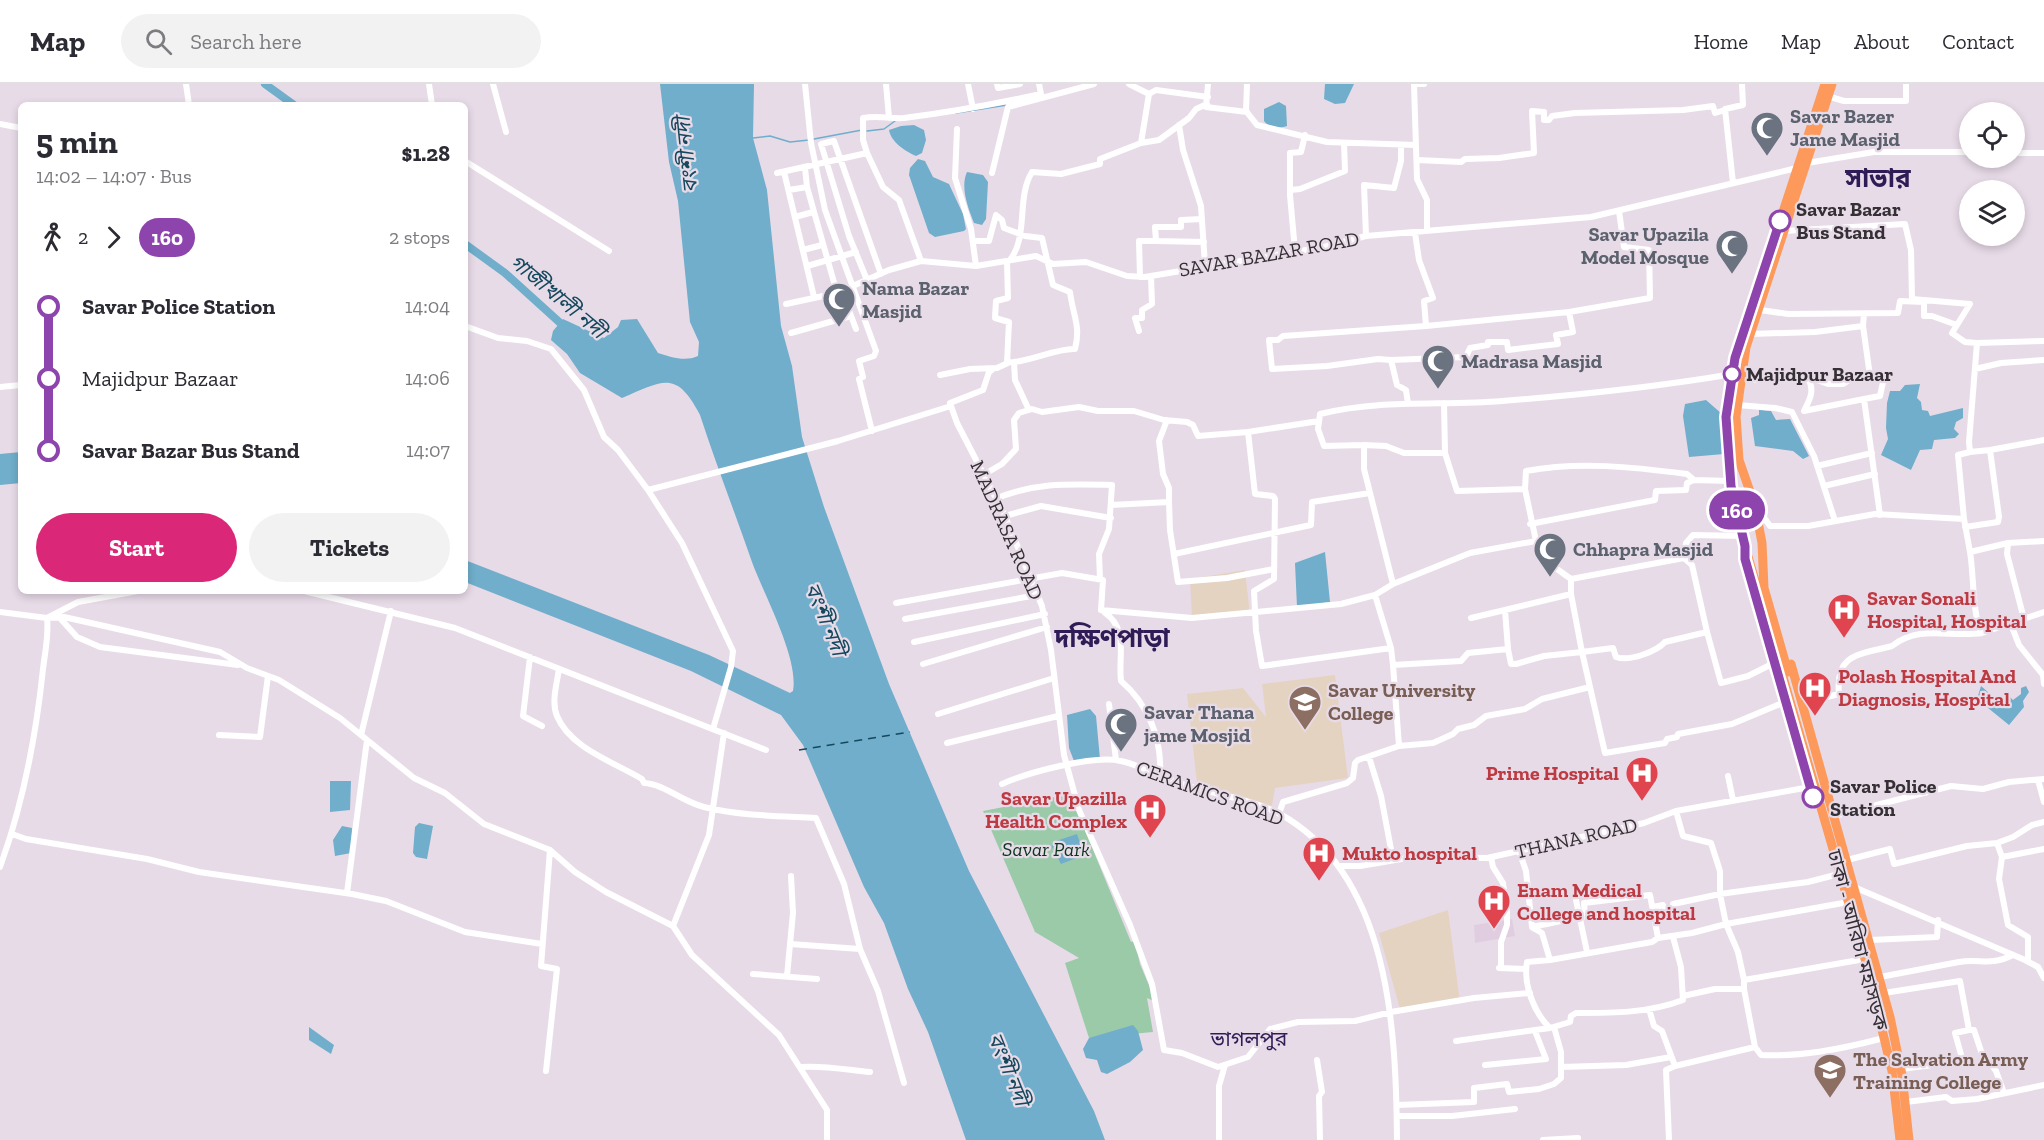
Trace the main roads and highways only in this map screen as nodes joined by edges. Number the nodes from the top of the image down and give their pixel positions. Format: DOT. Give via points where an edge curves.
graph roads {
  1 [pos="1825,84"];
  2 [pos="1832,84"];
  3 [pos="1736,377"];
  4 [pos="1737,510"];
  5 [pos="1756,510"];
  6 [pos="1744,542"];
  7 [pos="1762,543"];
  8 [pos="1763,563"];
  9 [pos="1895,1140"];
  10 [pos="1899,1140"];
  11 [pos="1907,1140"];
  1 -- 3 [label="highway, ঢাকা - আরিচা মহাসড়ক" via="1735,358"];
  2 -- 3 [label="highway, ঢাকা - আরিচা মহাসড়ক"];
  3 -- 4 [label="highway, ঢাকা - আরিচা মহাসড়ক" via="1726,417"];
  3 -- 5 [label="highway, ঢাকা - আরিচা মহাসড়ক" via="1739,460"];
  4 -- 5 [label="highway" via="1748,523 1754,522"];
  4 -- 6 [label="highway, ঢাকা - আরিচা মহাসড়ক"];
  5 -- 7 [label="highway, ঢাকা - আরিচা মহাসড়ক"];
  6 -- 7 [label="highway" via="1752,536"];
  6 -- 9 [label="highway" via="1745,559 1880,1039"];
  6 -- 10 [label="highway, ঢাকা - আরিচা মহাসড়ক" via="1865,959 1892,1071"];
  7 -- 8 [label="highway, ঢাকা - আরিচা মহাসড়ক"];
  8 -- 11 [label="highway, ঢাকা - আরিচা মহাসড়ক" via="1764,588 1869,951"];
  8 -- 11 [label="highway" via="1884,993 1901,1069"];
}
